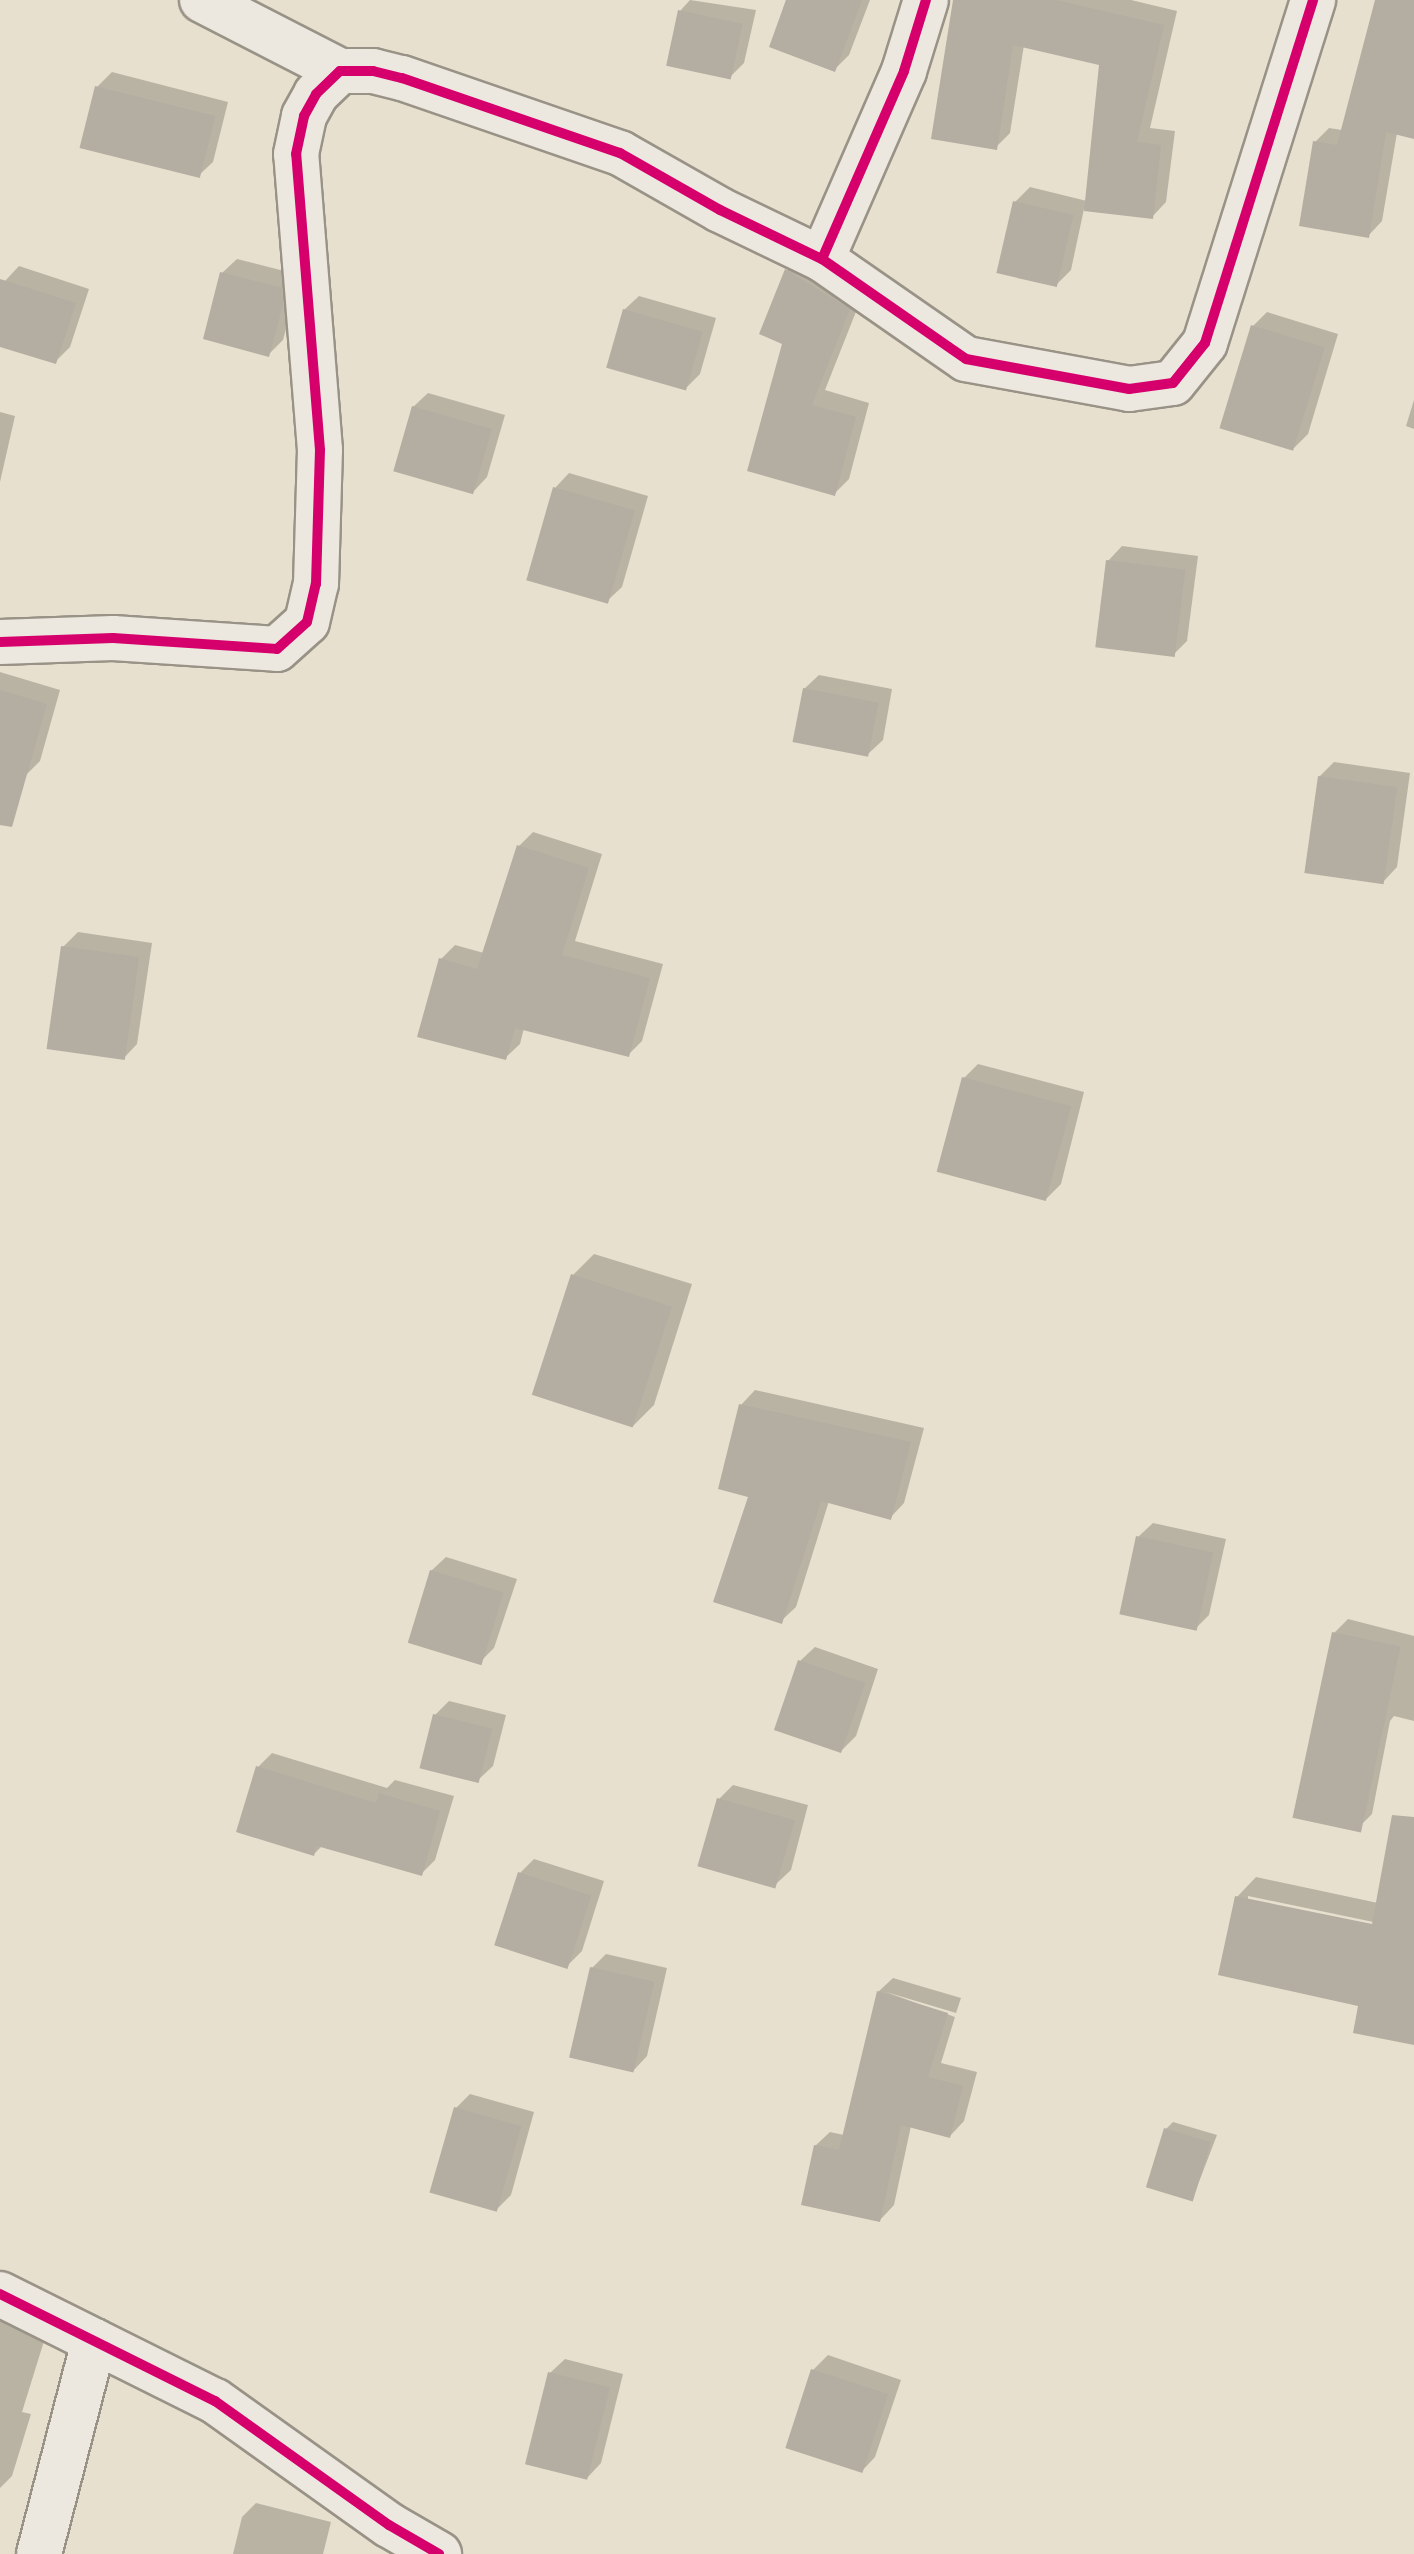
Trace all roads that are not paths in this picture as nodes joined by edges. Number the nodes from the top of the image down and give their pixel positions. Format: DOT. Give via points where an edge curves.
graph roads {
  1 [pos="202,0"];
  2 [pos="926,0"];
  3 [pos="1313,0"];
  4 [pos="340,71"];
  5 [pos="822,259"];
  6 [pos="0,642"];
  7 [pos="0,2294"];
  8 [pos="94,2341"];
  9 [pos="39,2554"];
  10 [pos="439,2554"];
  1 -- 4 [label="street"];
  2 -- 5 [label="street" via="904,71"];
  3 -- 5 [label="street" via="1205,343 1173,383 1129,389 966,359"];
  4 -- 5 [label="street" via="402,78 620,153 720,210"];
  4 -- 6 [label="street" via="316,94 304,116 296,154 320,450 316,584 307,622 277,649 113,638"];
  7 -- 8 [label="street"];
  8 -- 9 [label="street"];
  8 -- 10 [label="street" via="215,2401 389,2525"];
}
